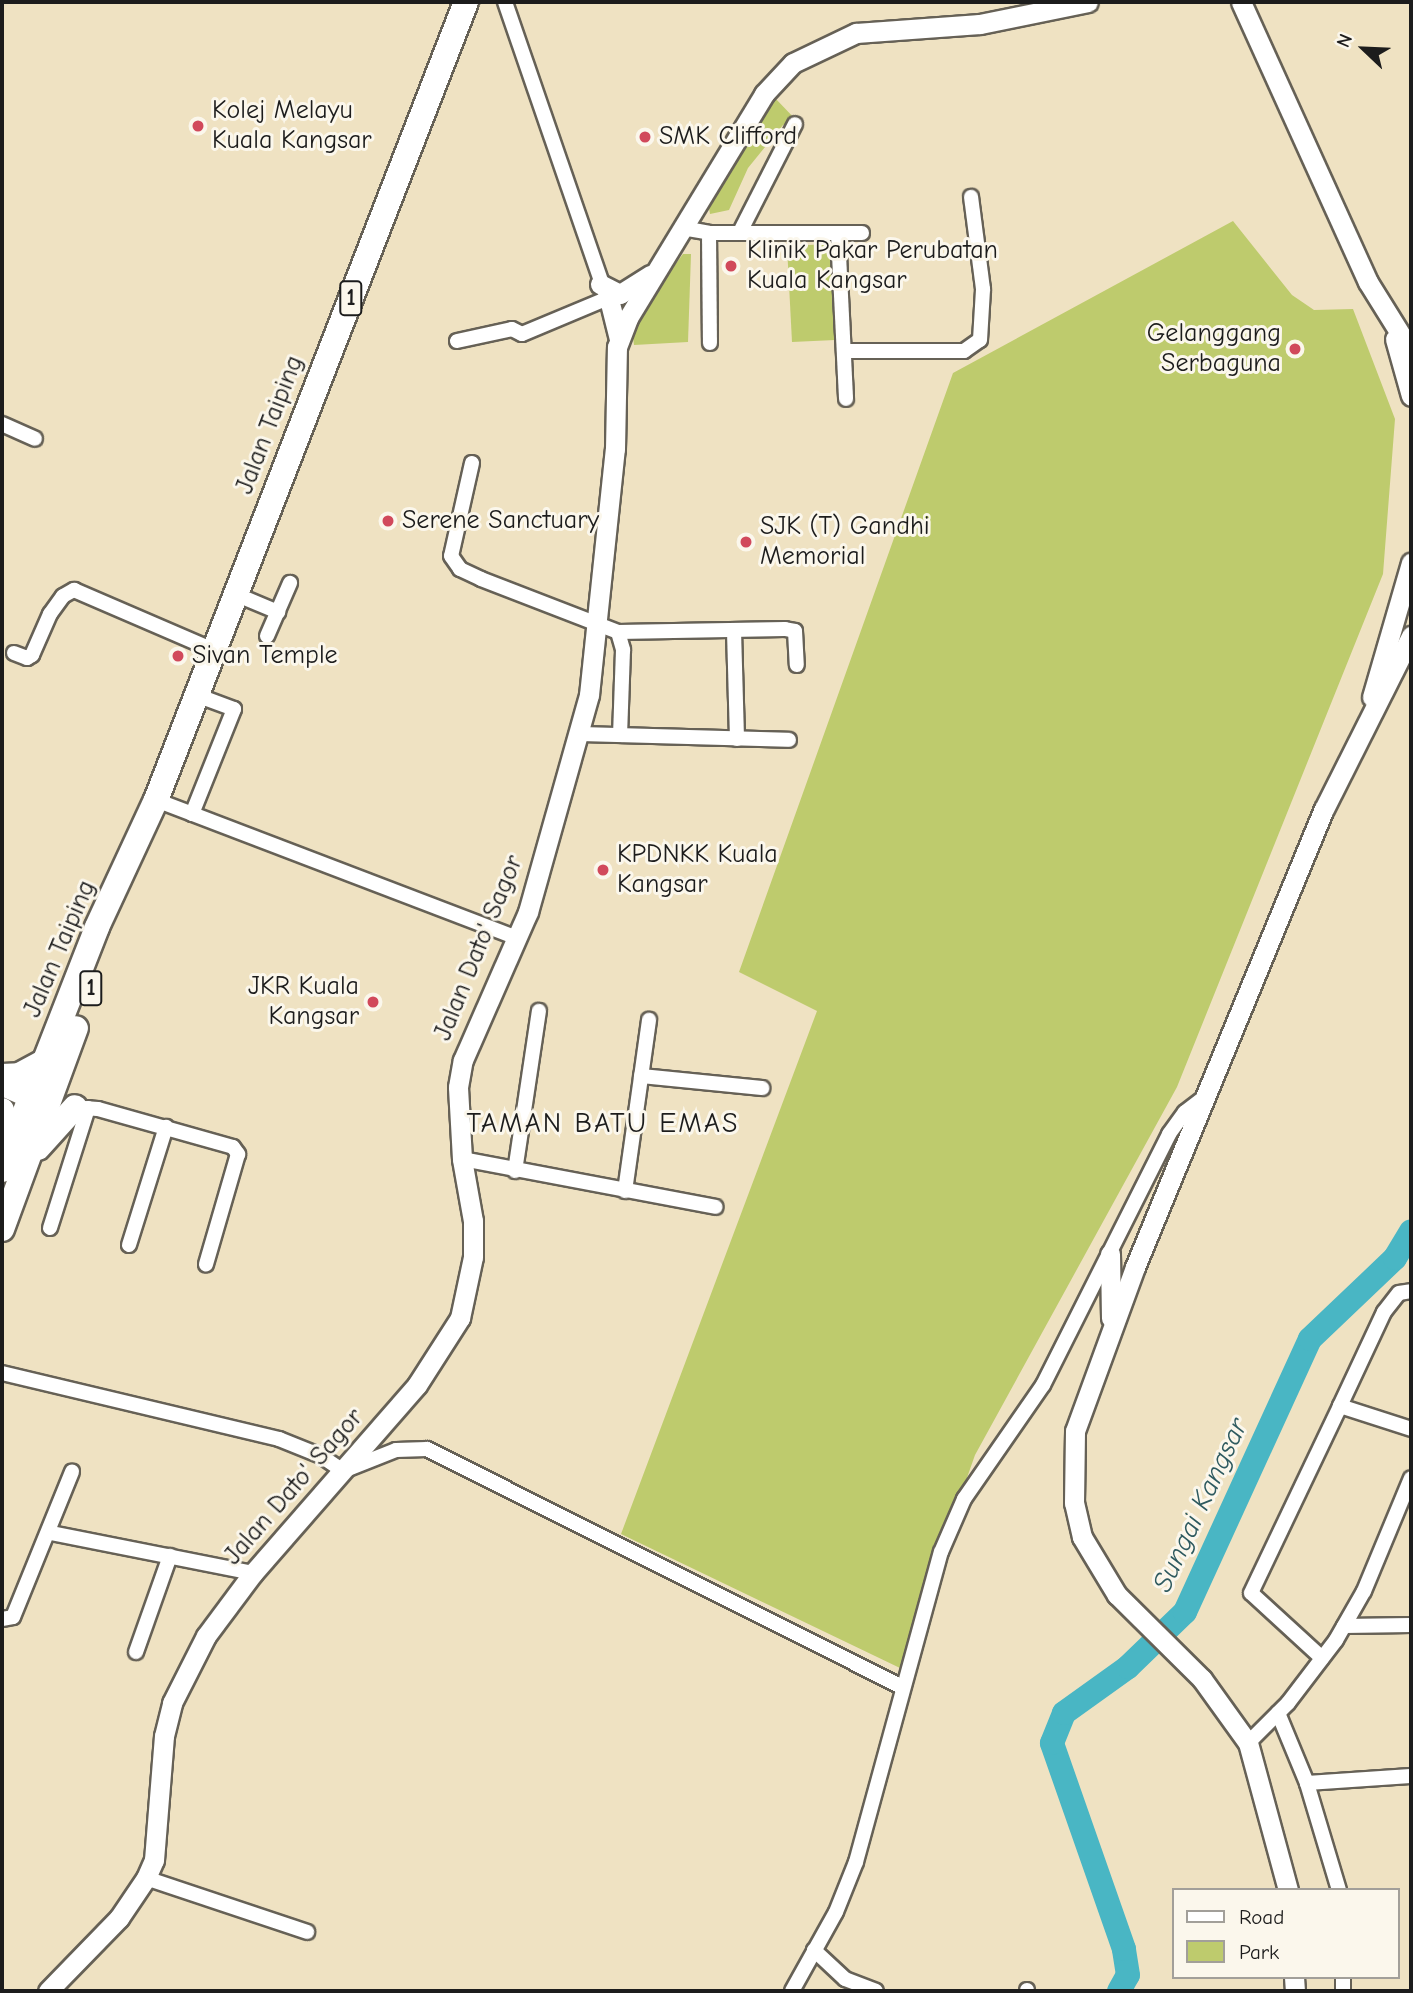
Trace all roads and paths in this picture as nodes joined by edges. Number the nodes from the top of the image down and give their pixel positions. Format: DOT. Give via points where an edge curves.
graph roads {
  1 [pos="466,2"];
  2 [pos="505,2"];
  3 [pos="1088,2"];
  4 [pos="1241,2"];
  5 [pos="795,124"];
  6 [pos="971,197"];
  7 [pos="682,228"];
  8 [pos="740,232"];
  9 [pos="709,233"];
  10 [pos="862,233"];
  11 [pos="838,234"];
  12 [pos="654,272"];
  13 [pos="616,310"];
  14 [pos="1388,318"];
  15 [pos="457,341"];
  16 [pos="710,343"];
  17 [pos="844,351"];
  18 [pos="1411,351"];
  19 [pos="1411,396"];
  20 [pos="846,399"];
  21 [pos="2,424"];
  22 [pos="35,439"];
  23 [pos="472,463"];
  24 [pos="1411,563"];
  25 [pos="290,583"];
  26 [pos="235,594"];
  27 [pos="278,612"];
  28 [pos="597,621"];
  29 [pos="734,631"];
  30 [pos="618,632"];
  31 [pos="267,636"];
  32 [pos="1411,636"];
  33 [pos="213,650"];
  34 [pos="14,653"];
  35 [pos="797,665"];
  36 [pos="196,695"];
  37 [pos="1363,725"];
  38 [pos="579,734"];
  39 [pos="620,735"];
  40 [pos="737,738"];
  41 [pos="789,740"];
  42 [pos="156,800"];
  43 [pos="192,814"];
  44 [pos="126,868"];
  45 [pos="517,938"];
  46 [pos="539,1011"];
  47 [pos="649,1020"];
  48 [pos="45,1060"];
  49 [pos="2,1076"];
  50 [pos="641,1076"];
  51 [pos="2,1085"];
  52 [pos="762,1088"];
  53 [pos="1206,1097"];
  54 [pos="38,1101"];
  55 [pos="82,1108"];
  56 [pos="2,1110"];
  57 [pos="166,1127"];
  58 [pos="462,1160"];
  59 [pos="12,1162"];
  60 [pos="515,1171"];
  61 [pos="625,1191"];
  62 [pos="716,1207"];
  63 [pos="50,1228"];
  64 [pos="2,1229"];
  65 [pos="129,1245"];
  66 [pos="1110,1254"];
  67 [pos="206,1265"];
  68 [pos="1411,1291"];
  69 [pos="1111,1329"];
  70 [pos="2,1373"];
  71 [pos="1340,1406"];
  72 [pos="1411,1429"];
  73 [pos="342,1471"];
  74 [pos="72,1472"];
  75 [pos="1411,1478"];
  76 [pos="51,1533"];
  77 [pos="170,1556"];
  78 [pos="253,1573"];
  79 [pos="2,1619"];
  80 [pos="1411,1625"];
  81 [pos="1344,1626"];
  82 [pos="136,1653"];
  83 [pos="1322,1658"];
  84 [pos="902,1687"];
  85 [pos="1278,1713"];
  86 [pos="1248,1743"];
  87 [pos="1411,1776"];
  88 [pos="1307,1783"];
  89 [pos="146,1878"];
  90 [pos="1287,1888"];
  91 [pos="1338,1888"];
  92 [pos="307,1932"];
  93 [pos="814,1950"];
  94 [pos="48,1991"];
  95 [pos="792,1991"];
  96 [pos="876,1991"];
  1 -- 26 [label="highway, Jalan Taiping / 1"];
  2 -- 13 [label="street"];
  3 -- 7 [label="main road, Jalan Dato' Sagor" via="980,24 856,33 793,63 764,94"];
  4 -- 14 [label="main road" via="1367,282"];
  5 -- 8 [label="street"];
  6 -- 17 [label="street" via="983,289 980,340 964,351"];
  7 -- 9 [label="street"];
  7 -- 12 [label="main road, Jalan Dato' Sagor"];
  8 -- 9 [label="street"];
  8 -- 11 [label="street"];
  9 -- 16 [label="street"];
  10 -- 11 [label="street"];
  11 -- 17 [label="street"];
  12 -- 13 [label="main road, Jalan Dato' Sagor"];
  12 -- 13 [label="main road" via="620,294"];
  13 -- 15 [label="street" via="522,334 512,329"];
  13 -- 28 [label="main road, Jalan Dato' Sagor" via="615,449"];
  14 -- 18 [label="main road"];
  14 -- 19 [label="main road"];
  17 -- 20 [label="street"];
  21 -- 22 [label="street"];
  23 -- 28 [label="street" via="451,541 450,556 460,569"];
  24 -- 37 [label="main road"];
  25 -- 27 [label="street"];
  26 -- 27 [label="street"];
  26 -- 33 [label="highway, Jalan Taiping / 1"];
  27 -- 31 [label="street"];
  28 -- 30 [label="street"];
  28 -- 38 [label="main road, Jalan Dato' Sagor" via="589,695"];
  29 -- 30 [label="street"];
  29 -- 35 [label="street" via="794,631"];
  29 -- 40 [label="street"];
  30 -- 39 [label="street" via="623,650"];
  32 -- 37 [label="main road"];
  33 -- 34 [label="street" via="74,590 63,596 50,614 32,654 27,658"];
  33 -- 36 [label="highway, Jalan Taiping / 1"];
  36 -- 42 [label="highway, Jalan Taiping / 1"];
  36 -- 43 [label="street" via="234,709"];
  37 -- 53 [label="main road" via="1324,808"];
  38 -- 39 [label="street"];
  38 -- 45 [label="main road, Jalan Dato' Sagor"];
  39 -- 40 [label="street"];
  40 -- 41 [label="street"];
  42 -- 43 [label="street"];
  42 -- 44 [label="highway, Jalan Taiping / 1"];
  43 -- 45 [label="street"];
  44 -- 48 [label="highway, Jalan Taiping / 1" via="97,927"];
  44 -- 54 [label="highway, Jalan Taiping / 1" via="112,931"];
  45 -- 58 [label="main road, Jalan Dato' Sagor" via="463,1060 457,1115"];
  46 -- 60 [label="street"];
  47 -- 50 [label="street"];
  48 -- 49 [label="highway" via="19,1075"];
  48 -- 54 [label="highway, Jalan Taiping / 1"];
  50 -- 52 [label="street"];
  50 -- 61 [label="street"];
  51 -- 54 [label="main road"];
  53 -- 66 [label="street" via="1176,1123"];
  53 -- 69 [label="main road"];
  54 -- 55 [label="street"];
  54 -- 59 [label="highway, Jalan Taiping / 1"];
  55 -- 57 [label="street"];
  55 -- 59 [label="highway"];
  55 -- 63 [label="street"];
  56 -- 59 [label="highway"];
  57 -- 65 [label="street"];
  57 -- 67 [label="street" via="223,1142 238,1154"];
  58 -- 60 [label="street"];
  58 -- 73 [label="main road, Jalan Dato' Sagor" via="473,1221 473,1257 460,1318 417,1385"];
  59 -- 64 [label="highway, Jalan Taiping / 1"];
  60 -- 61 [label="street"];
  61 -- 62 [label="street"];
  66 -- 69 [label="main road"];
  66 -- 84 [label="street" via="1044,1385 964,1499 941,1552"];
  68 -- 71 [label="street" via="1399,1293 1384,1312"];
  69 -- 86 [label="main road" via="1075,1431 1073,1477 1082,1537 1117,1595 1202,1679"];
  70 -- 73 [label="street" via="279,1440 321,1456"];
  71 -- 72 [label="street"];
  71 -- 83 [label="street" via="1251,1593"];
  73 -- 78 [label="main road, Jalan Dato' Sagor"];
  73 -- 84 [label="street" via="396,1450 427,1449"];
  74 -- 76 [label="street"];
  75 -- 81 [label="street" via="1364,1591"];
  76 -- 77 [label="street"];
  76 -- 79 [label="street" via="13,1617"];
  77 -- 78 [label="street"];
  77 -- 82 [label="street"];
  78 -- 89 [label="main road, Jalan Dato' Sagor" via="206,1636 172,1703 164,1736 154,1860"];
  80 -- 81 [label="street"];
  81 -- 83 [label="street"];
  83 -- 85 [label="street"];
  84 -- 93 [label="street" via="856,1862"];
  85 -- 86 [label="street"];
  85 -- 88 [label="street"];
  86 -- 90 [label="main road"];
  87 -- 88 [label="street"];
  88 -- 91 [label="street"];
  89 -- 92 [label="street"];
  89 -- 94 [label="main road, Jalan Dato' Sagor" via="119,1918"];
  93 -- 95 [label="street"];
  93 -- 96 [label="street" via="845,1979"];
}
